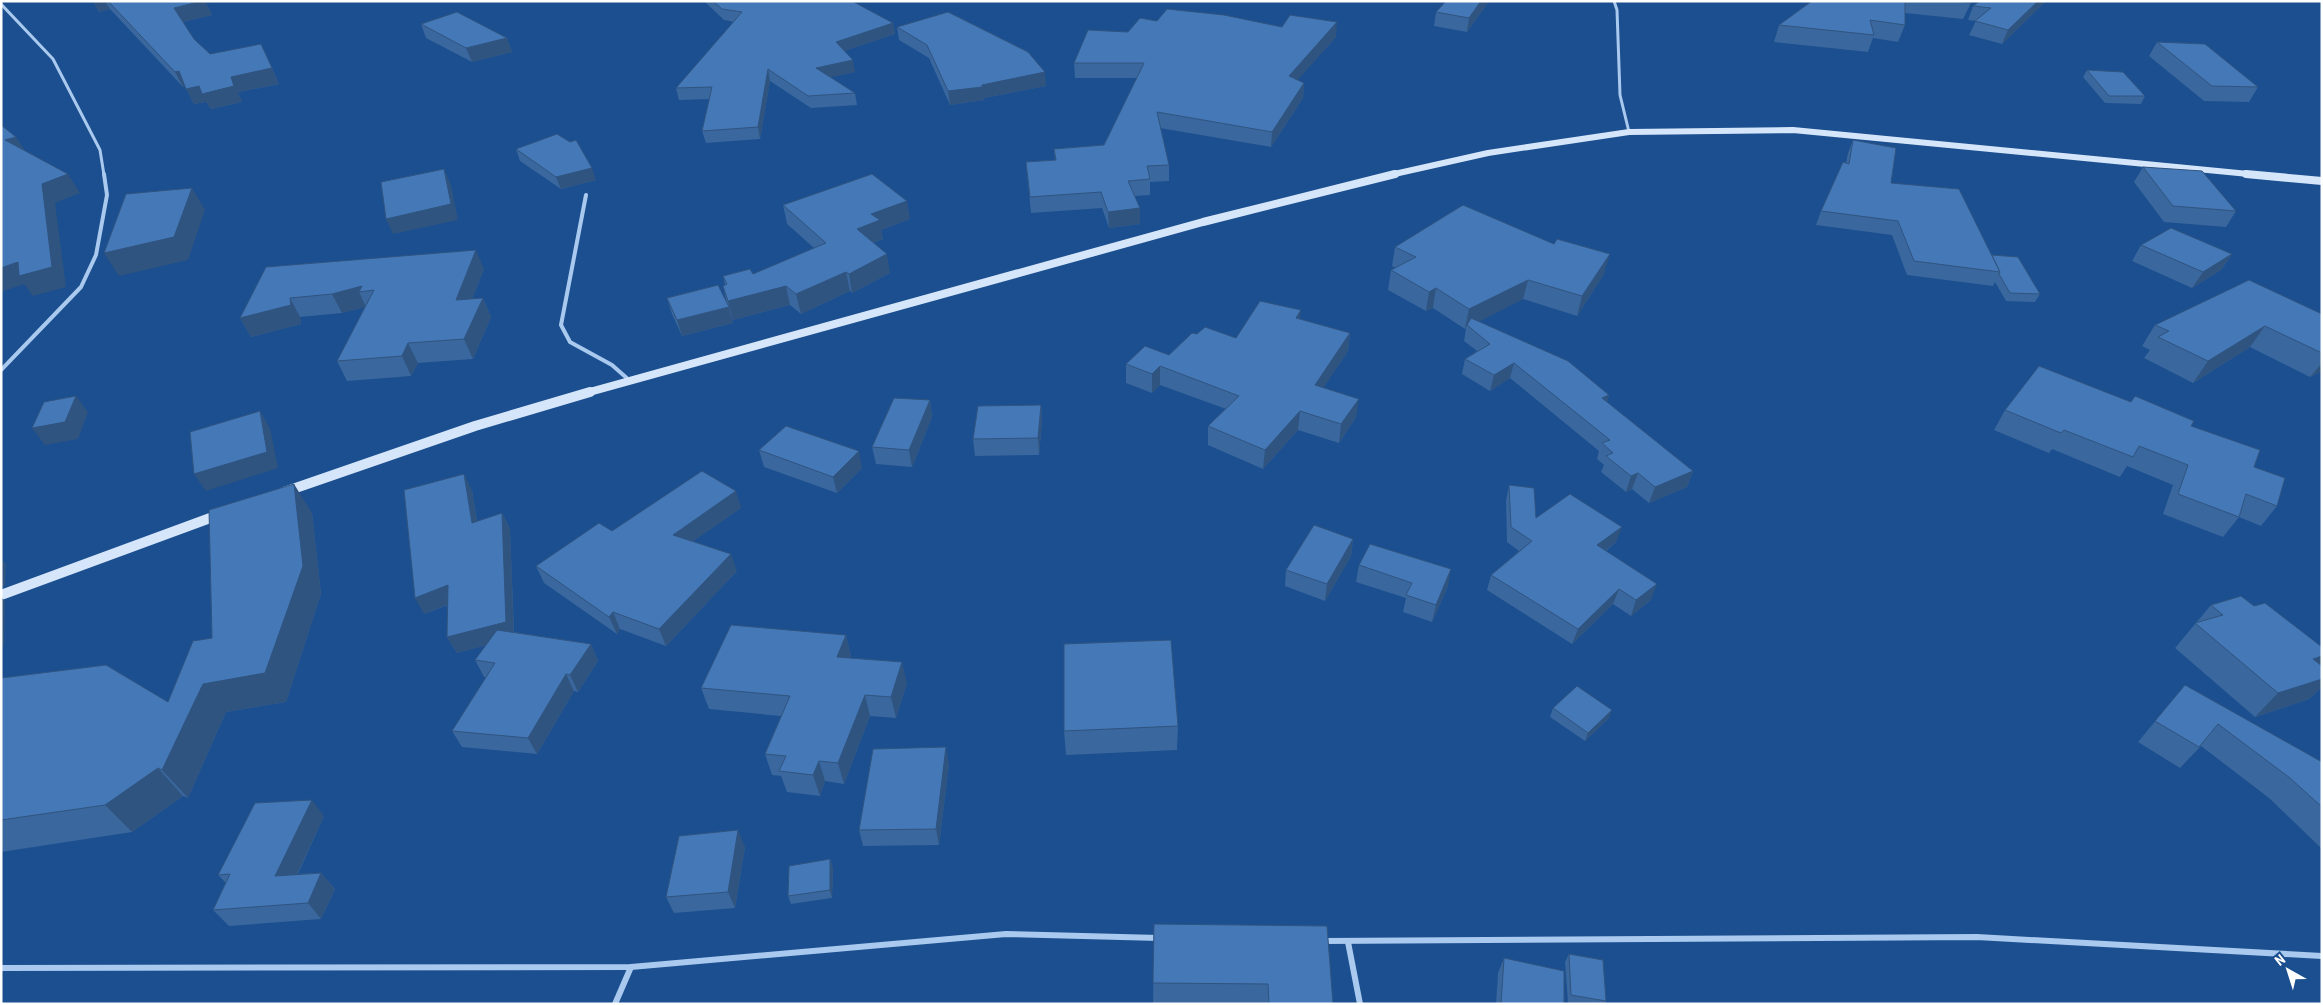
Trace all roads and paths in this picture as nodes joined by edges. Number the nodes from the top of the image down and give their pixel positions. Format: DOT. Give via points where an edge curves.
graph roads {
  1 [pos="1614,1"];
  2 [pos="1,4"];
  3 [pos="1629,132"];
  4 [pos="2322,181"];
  5 [pos="586,195"];
  6 [pos="1,370"];
  7 [pos="629,380"];
  8 [pos="274,495"];
  9 [pos="229,512"];
  10 [pos="1,595"];
  11 [pos="1172,938"];
  12 [pos="1318,941"];
  13 [pos="1348,942"];
  14 [pos="2322,956"];
  15 [pos="631,967"];
  16 [pos="1,968"];
  17 [pos="615,1004"];
  18 [pos="1360,1004"];
  1 -- 3 [label="street" via="1620,95"];
  2 -- 6 [label="street" via="53,59 100,150 107,195 96,255 81,287"];
  3 -- 4 [label="main road" via="1793,130"];
  3 -- 7 [label="main road" via="1488,153 1340,186"];
  5 -- 7 [label="street" via="561,325 570,342 612,365"];
  7 -- 8 [label="main road" via="474,426"];
  9 -- 10 [label="main road"];
  11 -- 15 [label="street" via="1006,934"];
  12 -- 13 [label="street"];
  13 -- 14 [label="street" via="1977,937"];
  13 -- 18 [label="street"];
  15 -- 16 [label="street"];
  15 -- 17 [label="street"];
}
